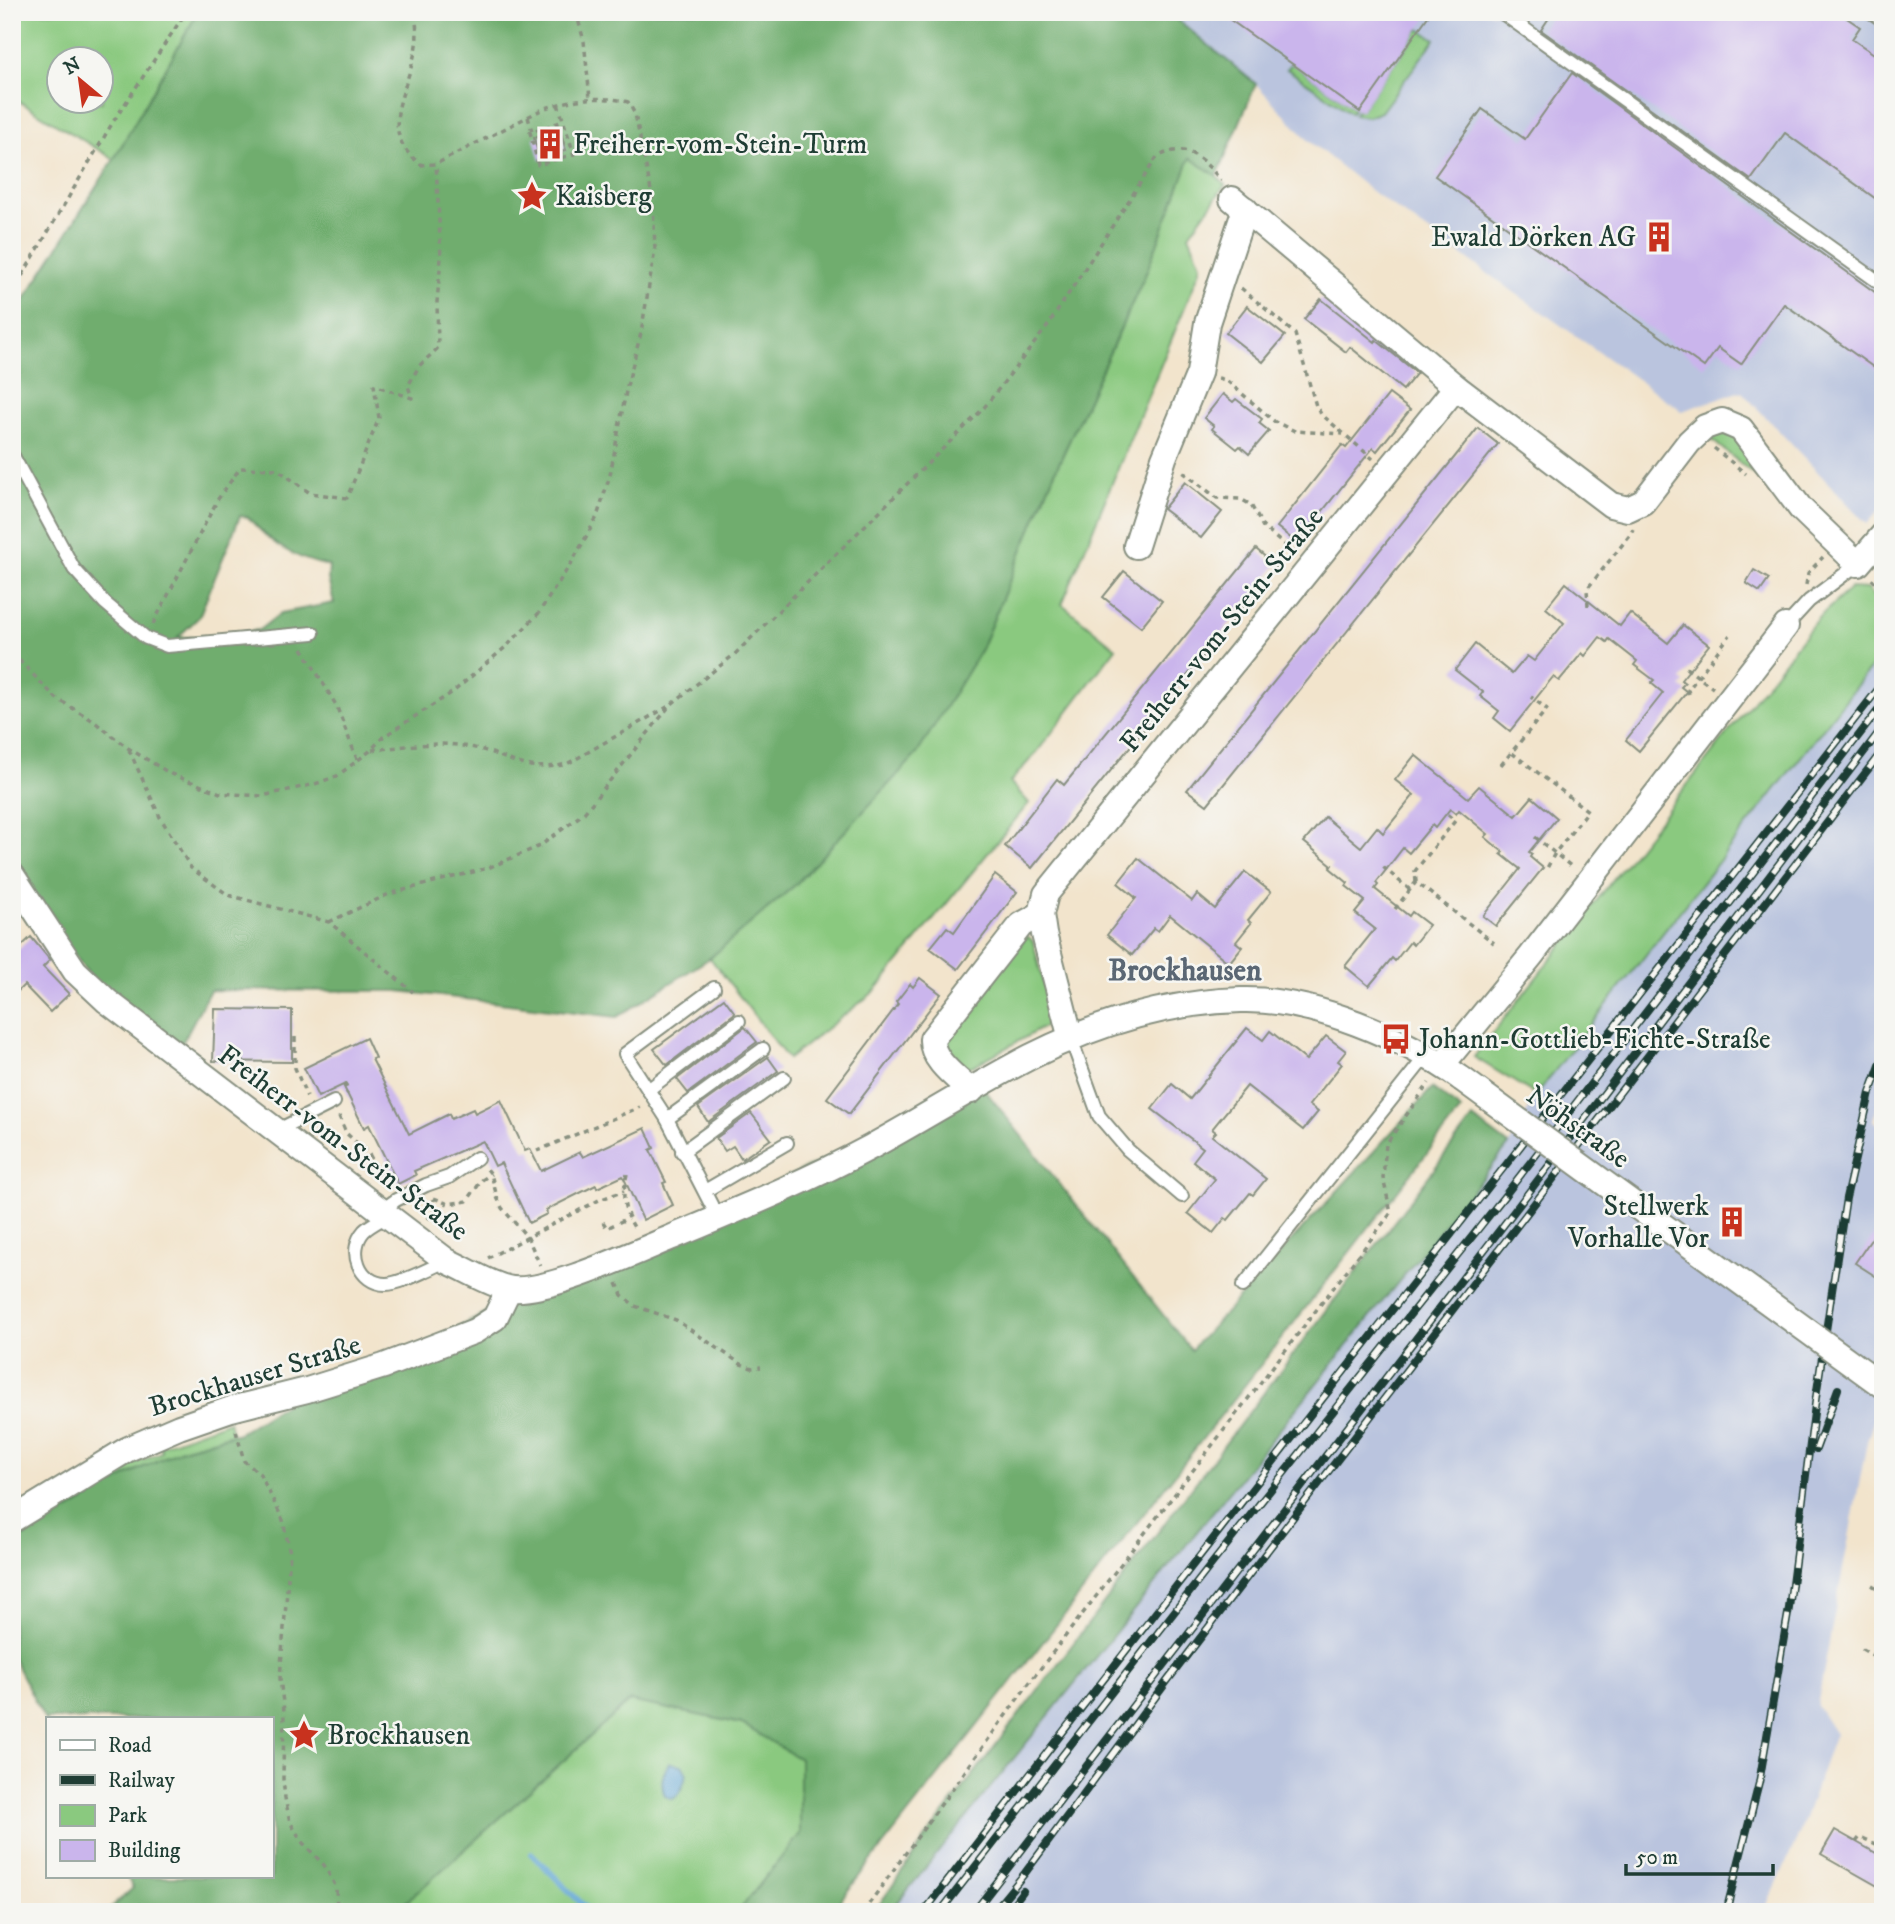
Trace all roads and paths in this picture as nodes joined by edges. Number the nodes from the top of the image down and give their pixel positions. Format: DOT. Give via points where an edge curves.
graph roads {
  1 [pos="186,12"];
  2 [pos="415,12"];
  3 [pos="576,12"];
  4 [pos="1501,12"];
  5 [pos="1871,12"];
  6 [pos="1883,20"];
  7 [pos="590,98"];
  8 [pos="558,104"];
  9 [pos="528,117"];
  10 [pos="564,121"];
  11 [pos="532,131"];
  12 [pos="436,164"];
  13 [pos="1238,204"];
  14 [pos="1224,273"];
  15 [pos="1883,285"];
  16 [pos="12,293"];
  17 [pos="1199,373"];
  18 [pos="1456,387"];
  19 [pos="1345,434"];
  20 [pos="12,454"];
  21 [pos="1164,458"];
  22 [pos="1388,471"];
  23 [pos="1630,535"];
  24 [pos="1136,546"];
  25 [pos="1872,549"];
  26 [pos="1310,567"];
  27 [pos="1588,606"];
  28 [pos="1786,626"];
  29 [pos="313,633"];
  30 [pos="1730,635"];
  31 [pos="295,636"];
  32 [pos="146,638"];
  33 [pos="12,653"];
  34 [pos="1686,668"];
  35 [pos="1697,676"];
  36 [pos="1689,694"];
  37 [pos="1531,697"];
  38 [pos="1728,700"];
  39 [pos="669,706"];
  40 [pos="128,748"];
  41 [pos="370,751"];
  42 [pos="1513,753"];
  43 [pos="357,759"];
  44 [pos="1501,765"];
  45 [pos="1447,814"];
  46 [pos="1535,837"];
  47 [pos="1555,853"];
  48 [pos="1382,867"];
  49 [pos="1546,870"];
  50 [pos="12,875"];
  51 [pos="1587,880"];
  52 [pos="1416,882"];
  53 [pos="1410,890"];
  54 [pos="1395,909"];
  55 [pos="1041,914"];
  56 [pos="329,922"];
  57 [pos="1494,943"];
  58 [pos="714,988"];
  59 [pos="412,992"];
  60 [pos="739,1021"];
  61 [pos="295,1037"];
  62 [pos="1072,1040"];
  63 [pos="763,1049"];
  64 [pos="1443,1066"];
  65 [pos="783,1078"];
  66 [pos="971,1091"];
  67 [pos="304,1093"];
  68 [pos="651,1095"];
  69 [pos="334,1102"];
  70 [pos="667,1119"];
  71 [pos="343,1129"];
  72 [pos="278,1130"];
  73 [pos="788,1143"];
  74 [pos="537,1151"];
  75 [pos="682,1152"];
  76 [pos="477,1158"];
  77 [pos="627,1174"];
  78 [pos="426,1185"];
  79 [pos="624,1191"];
  80 [pos="705,1191"];
  81 [pos="1182,1196"];
  82 [pos="386,1206"];
  83 [pos="718,1217"];
  84 [pos="603,1222"];
  85 [pos="528,1238"];
  86 [pos="538,1260"];
  87 [pos="458,1265"];
  88 [pos="615,1278"];
  89 [pos="1242,1286"];
  90 [pos="509,1289"];
  91 [pos="761,1367"];
  92 [pos="1883,1386"];
  93 [pos="240,1450"];
  94 [pos="12,1520"];
  95 [pos="1871,1585"];
  96 [pos="1883,1592"];
  97 [pos="1862,1649"];
  98 [pos="1883,1661"];
  99 [pos="1856,1842"];
  100 [pos="1883,1847"];
  101 [pos="337,1912"];
  102 [pos="863,1912"];
  1 -- 16 [label="path" via="113,122"];
  2 -- 12 [label="path" via="416,45 400,97 397,129 414,159 422,165"];
  3 -- 7 [label="path"];
  4 -- 15 [label="lane"];
  5 -- 6 [label="lane"];
  7 -- 8 [label="path"];
  7 -- 41 [label="path" via="612,99 633,108 653,200 655,250 641,333 597,517 538,614 508,645 453,692 383,737"];
  8 -- 9 [label="path"];
  8 -- 10 [label="path"];
  9 -- 11 [label="path"];
  9 -- 12 [label="path"];
  10 -- 11 [label="path"];
  10 -- 11 [label="path" via="573,153 538,165"];
  12 -- 32 [label="path" via="441,258 436,302 438,348 419,366 408,386 412,398 374,385 379,418 347,498 310,493 277,469 240,468 218,499"];
  13 -- 14 [label="street"];
  13 -- 18 [label="street"];
  13 -- 39 [label="path" via="1205,162 1188,152 1179,150 1157,158 1047,327 983,410 734,654"];
  14 -- 17 [label="street" via="1207,323"];
  14 -- 19 [label="path" via="1295,334 1316,406"];
  17 -- 19 [label="path" via="1226,380 1275,422 1294,430"];
  17 -- 21 [label="street"];
  18 -- 22 [label="street, Freiherr-vom-Stein-Straße"];
  18 -- 25 [label="street" via="1611,505 1628,509 1643,502 1705,427 1722,421 1741,429 1801,509"];
  19 -- 22 [label="path"];
  20 -- 32 [label="lane" via="74,569"];
  21 -- 24 [label="street"];
  21 -- 26 [label="path" via="1217,498 1241,499 1251,505 1263,527"];
  22 -- 26 [label="street, Freiherr-vom-Stein-Straße"];
  23 -- 27 [label="path" via="1587,589"];
  25 -- 28 [label="lane"];
  26 -- 55 [label="street, Freiherr-vom-Stein-Straße" via="1046,894"];
  28 -- 38 [label="street"];
  29 -- 31 [label="lane"];
  30 -- 35 [label="path"];
  31 -- 32 [label="lane" via="167,646"];
  31 -- 43 [label="path" via="336,705"];
  33 -- 40 [label="path" via="57,698"];
  34 -- 35 [label="path"];
  35 -- 36 [label="path"];
  35 -- 38 [label="path"];
  37 -- 42 [label="path" via="1547,709"];
  38 -- 51 [label="street"];
  39 -- 41 [label="path" via="567,764 551,768 526,767 467,746 441,743"];
  39 -- 56 [label="path" via="583,813 540,846 488,868 389,894"];
  40 -- 43 [label="path" via="171,774 220,793 262,796 338,776"];
  40 -- 56 [label="path" via="191,869 228,895"];
  41 -- 43 [label="path"];
  42 -- 44 [label="path"];
  42 -- 47 [label="path" via="1588,811"];
  45 -- 52 [label="path" via="1455,821 1415,871"];
  46 -- 47 [label="path"];
  47 -- 49 [label="path"];
  47 -- 51 [label="path"];
  48 -- 53 [label="path"];
  50 -- 72 [label="street, Freiherr-vom-Stein-Straße" via="75,971 107,1001"];
  51 -- 64 [label="street"];
  52 -- 53 [label="path"];
  52 -- 57 [label="path"];
  53 -- 54 [label="path"];
  55 -- 62 [label="street"];
  55 -- 66 [label="street, Freiherr-vom-Stein-Straße" via="1021,925 932,1039 938,1059"];
  56 -- 59 [label="path"];
  58 -- 68 [label="lane" via="625,1054"];
  60 -- 68 [label="lane"];
  61 -- 67 [label="path" via="295,1068"];
  62 -- 64 [label="street" via="1122,1019 1243,1000 1306,1007 1396,1039"];
  62 -- 66 [label="street"];
  62 -- 81 [label="lane" via="1099,1116 1128,1150"];
  63 -- 70 [label="lane"];
  64 -- 89 [label="lane"];
  64 -- 92 [label="street, Nöhstraße, bridge"];
  64 -- 102 [label="path" via="1385,1144 1383,1178 1391,1213 1027,1686"];
  65 -- 75 [label="lane"];
  66 -- 83 [label="street" via="824,1171"];
  68 -- 70 [label="lane"];
  68 -- 74 [label="path"];
  69 -- 72 [label="lane"];
  70 -- 75 [label="lane"];
  71 -- 82 [label="path" via="369,1154"];
  72 -- 82 [label="street, Freiherr-vom-Stein-Straße"];
  73 -- 80 [label="lane"];
  75 -- 80 [label="lane"];
  76 -- 78 [label="lane" via="449,1177"];
  77 -- 79 [label="path"];
  78 -- 82 [label="lane"];
  78 -- 85 [label="path" via="434,1199 448,1204 467,1200 492,1174 502,1208"];
  79 -- 84 [label="path" via="629,1220 607,1227"];
  79 -- 85 [label="path"];
  80 -- 83 [label="lane"];
  82 -- 87 [label="street, Freiherr-vom-Stein-Straße"];
  82 -- 87 [label="lane" via="357,1244 360,1268 366,1276 388,1284"];
  83 -- 90 [label="street" via="590,1271 542,1286"];
  85 -- 86 [label="path"];
  85 -- 87 [label="path"];
  87 -- 90 [label="street, Freiherr-vom-Stein-Straße"];
  88 -- 91 [label="path" via="622,1294 635,1306 676,1321 741,1364"];
  90 -- 94 [label="street, Brockhauser Straße" via="495,1318 475,1331 384,1366 179,1427 128,1449"];
  93 -- 101 [label="path" via="244,1461 260,1474 283,1520 290,1553 280,1678 283,1779 290,1822 336,1887"];
  95 -- 96 [label="path"];
  97 -- 98 [label="path"];
  99 -- 100 [label="path" via="1860,1837"];
}
